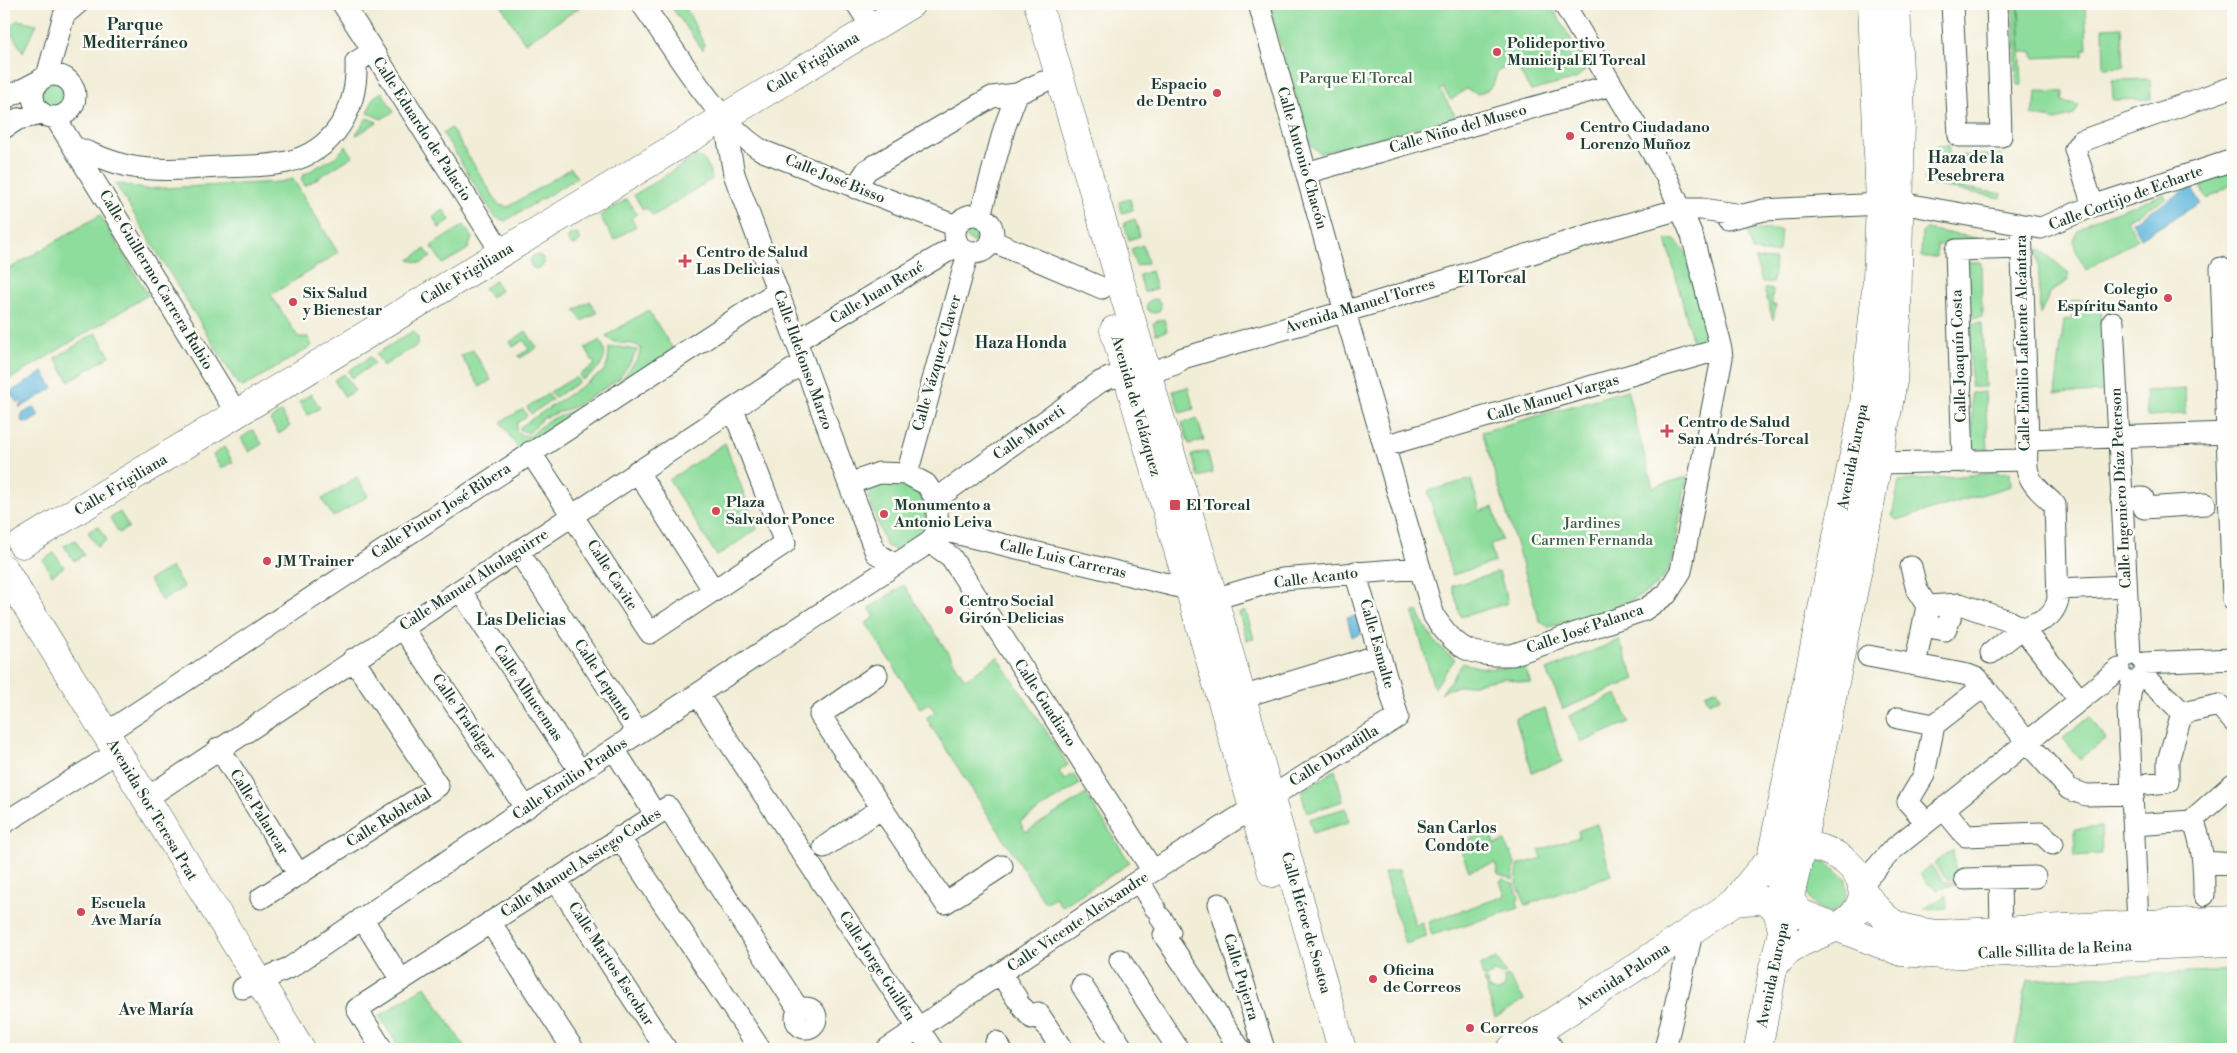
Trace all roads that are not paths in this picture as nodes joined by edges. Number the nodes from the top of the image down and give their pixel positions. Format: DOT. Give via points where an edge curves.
graph roads {
  1 [pos="77,4"];
  2 [pos="343,4"];
  3 [pos="642,4"];
  4 [pos="857,4"];
  5 [pos="911,4"];
  6 [pos="1020,4"];
  7 [pos="1038,4"];
  8 [pos="1259,4"];
  9 [pos="1872,4"];
  10 [pos="1896,4"];
  11 [pos="1952,4"];
  12 [pos="1997,4"];
  13 [pos="1566,6"];
  14 [pos="872,27"];
  15 [pos="372,52"];
  16 [pos="42,79"];
  17 [pos="1042,82"];
  18 [pos="1611,85"];
  19 [pos="2233,87"];
  20 [pos="1017,94"];
  21 [pos="4,99"];
  22 [pos="49,116"];
  23 [pos="724,117"];
  24 [pos="4,128"];
  25 [pos="74,146"];
  26 [pos="2233,160"];
  27 [pos="1306,173"];
  28 [pos="855,188"];
  29 [pos="1890,204"];
  30 [pos="2094,206"];
  31 [pos="980,216"];
  32 [pos="1741,216"];
  33 [pos="1683,217"];
  34 [pos="2021,226"];
  35 [pos="961,241"];
  36 [pos="992,241"];
  37 [pos="2021,248"];
  38 [pos="502,253"];
  39 [pos="2221,268"];
  40 [pos="1102,288"];
  41 [pos="778,291"];
  42 [pos="1345,312"];
  43 [pos="2113,322"];
  44 [pos="1135,335"];
  45 [pos="796,341"];
  46 [pos="1721,350"];
  47 [pos="1183,358"];
  48 [pos="804,362"];
  49 [pos="1136,374"];
  50 [pos="733,409"];
  51 [pos="237,414"];
  52 [pos="2229,425"];
  53 [pos="2118,437"];
  54 [pos="1384,446"];
  55 [pos="2027,450"];
  56 [pos="530,452"];
  57 [pos="1963,462"];
  58 [pos="1879,463"];
  59 [pos="637,471"];
  60 [pos="907,474"];
  61 [pos="849,484"];
  62 [pos="936,499"];
  63 [pos="2121,499"];
  64 [pos="2205,504"];
  65 [pos="572,514"];
  66 [pos="934,536"];
  67 [pos="13,538"];
  68 [pos="518,551"];
  69 [pos="894,564"];
  70 [pos="1911,567"];
  71 [pos="1420,568"];
  72 [pos="1355,572"];
  73 [pos="2233,573"];
  74 [pos="4,580"];
  75 [pos="2125,586"];
  76 [pos="1188,589"];
  77 [pos="2059,589"];
  78 [pos="460,590"];
  79 [pos="714,591"];
  80 [pos="1214,599"];
  81 [pos="2233,599"];
  82 [pos="1926,612"];
  83 [pos="1998,617"];
  84 [pos="402,627"];
  85 [pos="2023,629"];
  86 [pos="1991,653"];
  87 [pos="1380,655"];
  88 [pos="1868,656"];
  89 [pos="353,659"];
  90 [pos="2233,659"];
  91 [pos="1915,665"];
  92 [pos="2134,669"];
  93 [pos="877,675"];
  94 [pos="1981,682"];
  95 [pos="698,695"];
  96 [pos="1242,697"];
  97 [pos="2079,699"];
  98 [pos="2182,713"];
  99 [pos="1398,717"];
  100 [pos="1898,718"];
  101 [pos="2233,721"];
  102 [pos="1931,725"];
  103 [pos="106,733"];
  104 [pos="638,733"];
  105 [pos="2027,742"];
  106 [pos="219,748"];
  107 [pos="614,749"];
  108 [pos="104,761"];
  109 [pos="580,770"];
  110 [pos="2233,784"];
  111 [pos="2141,789"];
  112 [pos="145,799"];
  113 [pos="1261,802"];
  114 [pos="526,808"];
  115 [pos="882,808"];
  116 [pos="1943,808"];
  117 [pos="655,814"];
  118 [pos="2193,820"];
  119 [pos="1926,822"];
  120 [pos="4,824"];
  121 [pos="2134,824"];
  122 [pos="788,832"];
  123 [pos="619,837"];
  124 [pos="2053,844"];
  125 [pos="1802,845"];
  126 [pos="824,847"];
  127 [pos="1773,860"];
  128 [pos="2204,862"];
  129 [pos="2233,864"];
  130 [pos="1002,866"];
  131 [pos="299,875"];
  132 [pos="1146,876"];
  133 [pos="2035,876"];
  134 [pos="2000,878"];
  135 [pos="555,879"];
  136 [pos="1965,879"];
  137 [pos="821,882"];
  138 [pos="1863,887"];
  139 [pos="2204,895"];
  140 [pos="261,898"];
  141 [pos="1735,902"];
  142 [pos="1219,904"];
  143 [pos="1790,915"];
  144 [pos="362,918"];
  145 [pos="2233,920"];
  146 [pos="490,922"];
  147 [pos="2138,923"];
  148 [pos="1834,927"];
  149 [pos="1693,930"];
  150 [pos="2001,930"];
  151 [pos="1885,933"];
  152 [pos="2233,942"];
  153 [pos="1120,960"];
  154 [pos="1774,967"];
  155 [pos="1001,974"];
  156 [pos="401,980"];
  157 [pos="250,984"];
  158 [pos="1082,986"];
  159 [pos="799,1010"];
  160 [pos="919,1029"];
  161 [pos="1547,1040"];
  162 [pos="283,1049"];
  163 [pos="301,1049"];
  164 [pos="382,1049"];
  165 [pos="573,1049"];
  166 [pos="666,1049"];
  167 [pos="760,1049"];
  168 [pos="887,1049"];
  169 [pos="932,1049"];
  170 [pos="1062,1049"];
  171 [pos="1123,1049"];
  172 [pos="1178,1049"];
  173 [pos="1240,1049"];
  174 [pos="1264,1049"];
  175 [pos="1323,1049"];
  176 [pos="1342,1049"];
  177 [pos="1511,1049"];
  178 [pos="1665,1049"];
  179 [pos="1758,1049"];
  1 -- 16 [label="street" via="64,15"];
  2 -- 15 [label="street, Calle Eduardo de Palacio"];
  3 -- 23 [label="street, Calle José Bisso"];
  4 -- 14 [label="street"];
  5 -- 14 [label="main road, Calle Frigiliana"];
  6 -- 17 [label="main road, Avenida de Velázquez"];
  7 -- 44 [label="main road, Avenida de Velázquez"];
  8 -- 27 [label="street, Calle Antonio Chacón"];
  9 -- 29 [label="main road, Avenida Europa"];
  10 -- 29 [label="main road, Avenida Europa" via="1901,118"];
  11 -- 12 [label="street" via="1959,136 2001,136"];
  13 -- 18 [label="street, Calle José Palanca"];
  14 -- 23 [label="main road, Calle Frigiliana"];
  15 -- 25 [label="street" via="356,62 357,80 350,110 336,134 315,150 289,161 260,166 166,170 128,166"];
  15 -- 38 [label="street, Calle Eduardo de Palacio"];
  16 -- 21 [label="street"];
  16 -- 22 [label="street" via="33,100"];
  16 -- 22 [label="street" via="60,76 74,89 71,108 61,116"];
  17 -- 20 [label="street"];
  17 -- 40 [label="main road, Avenida de Velázquez"];
  18 -- 27 [label="street, Calle Niño del Museo"];
  18 -- 33 [label="street, Calle José Palanca" via="1666,176"];
  19 -- 30 [label="street" via="2076,145"];
  20 -- 28 [label="street" via="992,97 867,170"];
  20 -- 31 [label="street"];
  22 -- 24 [label="street" via="18,120"];
  22 -- 25 [label="street, Calle Guillermo Carrera Rubio"];
  23 -- 28 [label="street, Calle José Bisso" via="747,142 763,151"];
  23 -- 38 [label="main road, Calle Frigiliana"];
  23 -- 41 [label="street, Calle Ildefonso Marzo" via="734,174"];
  25 -- 51 [label="street, Calle Guillermo Carrera Rubio"];
  26 -- 30 [label="street, Calle Cortijo de Echarte"];
  27 -- 42 [label="street, Calle Antonio Chacón"];
  28 -- 35 [label="street, Calle José Bisso"];
  29 -- 32 [label="street, Calle Cortijo de Echarte" via="1764,210"];
  29 -- 34 [label="street, Calle Cortijo de Echarte" via="1924,206"];
  29 -- 58 [label="main road, Avenida Europa" via="1893,381"];
  29 -- 127 [label="main road, Avenida Europa" via="1877,279 1864,405"];
  30 -- 34 [label="street, Calle Cortijo de Echarte" via="2041,228"];
  31 -- 35 [label="street" via="964,218"];
  31 -- 36 [label="street" via="990,223"];
  32 -- 33 [label="street, Avenida Manuel Torres"];
  33 -- 42 [label="street, Avenida Manuel Torres" via="1596,233"];
  33 -- 46 [label="street, Calle José Palanca" via="1692,235"];
  34 -- 37 [label="street, Calle Emilio Lafuente Alcántara"];
  35 -- 36 [label="street" via="980,253"];
  35 -- 45 [label="street, Calle Juan René"];
  35 -- 60 [label="street, Calle Vázquez Claver"];
  36 -- 40 [label="street"];
  37 -- 55 [label="street, Calle Emilio Lafuente Alcántara"];
  37 -- 57 [label="street, Calle Joaquín Costa" via="1956,250"];
  38 -- 51 [label="main road, Calle Frigiliana"];
  39 -- 52 [label="street"];
  40 -- 49 [label="main road, Avenida de Velázquez"];
  41 -- 45 [label="street, Calle Ildefonso Marzo"];
  41 -- 56 [label="street, Calle Pintor José Ribera"];
  42 -- 47 [label="street, Avenida Manuel Torres"];
  42 -- 54 [label="street, Calle José Palanca"];
  43 -- 53 [label="street, Calle Ingeniero Díaz Peterson"];
  44 -- 47 [label="street, Avenida Manuel Torres" via="1149,348"];
  44 -- 49 [label="main road, Avenida de Velázquez"];
  45 -- 48 [label="street, Calle Ildefonso Marzo"];
  46 -- 54 [label="street, Calle Manuel Vargas"];
  46 -- 71 [label="street, Calle José Palanca" via="1681,571 1667,594 1644,610 1512,655 1494,655 1461,647 1448,636 1434,616"];
  47 -- 49 [label="street, Avenida Manuel Torres" via="1175,364"];
  48 -- 50 [label="street, Calle Manuel Altolaguirre"];
  48 -- 61 [label="street, Calle Ildefonso Marzo"];
  49 -- 62 [label="street, Calle Moreti" via="1100,382"];
  49 -- 76 [label="main road, Avenida de Velázquez"];
  49 -- 80 [label="main road, Avenida de Velázquez"];
  50 -- 59 [label="street, Calle Manuel Altolaguirre"];
  50 -- 79 [label="street" via="785,543"];
  51 -- 67 [label="main road, Calle Frigiliana"];
  52 -- 53 [label="street"];
  52 -- 73 [label="street"];
  53 -- 55 [label="street"];
  53 -- 63 [label="street, Calle Ingeniero Díaz Peterson"];
  54 -- 71 [label="street, Calle José Palanca"];
  55 -- 57 [label="street"];
  55 -- 77 [label="street, Calle Emilio Lafuente Alcántara" via="2032,486 2055,505"];
  56 -- 65 [label="street, Calle Cavite"];
  56 -- 103 [label="street, Calle Pintor José Ribera"];
  57 -- 58 [label="street"];
  58 -- 125 [label="main road, Avenida Europa"];
  59 -- 65 [label="street, Calle Manuel Altolaguirre"];
  59 -- 79 [label="street"];
  60 -- 61 [label="street" via="879,472"];
  60 -- 62 [label="street" via="926,484"];
  61 -- 69 [label="street, Calle Ildefonso Marzo" via="876,553"];
  62 -- 66 [label="street"];
  63 -- 64 [label="street" via="2143,498 2144,508"];
  63 -- 75 [label="street, Calle Ingeniero Díaz Peterson"];
  65 -- 68 [label="street, Calle Manuel Altolaguirre"];
  65 -- 79 [label="street, Calle Cavite" via="650,634"];
  66 -- 69 [label="street"];
  66 -- 76 [label="street, Calle Luis Carreras"];
  66 -- 132 [label="street, Calle Guadiaro" via="951,557"];
  67 -- 74 [label="main road" via="20,561"];
  68 -- 78 [label="street, Calle Manuel Altolaguirre"];
  68 -- 104 [label="street, Calle Lepanto"];
  69 -- 95 [label="street, Calle Emilio Prados"];
  70 -- 82 [label="street"];
  71 -- 72 [label="street, Calle Acanto"];
  72 -- 80 [label="street, Calle Acanto" via="1282,579"];
  72 -- 87 [label="street, Calle Esmalte"];
  73 -- 81 [label="street"];
  74 -- 103 [label="main road, Avenida Sor Teresa Prat"];
  74 -- 108 [label="main road, Avenida Sor Teresa Prat"];
  75 -- 77 [label="street"];
  75 -- 92 [label="street, Calle Ingeniero Díaz Peterson"];
  76 -- 113 [label="main road, Avenida de Velázquez"];
  77 -- 85 [label="street" via="2055,610 2045,620"];
  78 -- 84 [label="street, Calle Manuel Altolaguirre"];
  78 -- 109 [label="street, Calle Alhucemas"];
  80 -- 96 [label="main road, Avenida de Velázquez"];
  82 -- 83 [label="street" via="1960,604"];
  82 -- 91 [label="street"];
  83 -- 85 [label="street"];
  83 -- 86 [label="street"];
  84 -- 89 [label="street, Calle Manuel Altolaguirre"];
  84 -- 114 [label="street, Calle Trafalgar"];
  85 -- 86 [label="street"];
  85 -- 97 [label="street"];
  86 -- 94 [label="street"];
  87 -- 96 [label="street"];
  87 -- 99 [label="street, Calle Esmalte"];
  88 -- 91 [label="street"];
  89 -- 106 [label="street, Calle Manuel Altolaguirre"];
  89 -- 131 [label="street, Calle Robledal" via="438,786"];
  90 -- 92 [label="street"];
  91 -- 94 [label="street" via="1968,675"];
  92 -- 97 [label="street"];
  92 -- 98 [label="street" via="2170,698"];
  92 -- 111 [label="street, Calle Ingeniero Díaz Peterson" via="2128,709"];
  93 -- 115 [label="street" via="820,715"];
  94 -- 102 [label="street"];
  94 -- 105 [label="street"];
  95 -- 104 [label="street, Calle Emilio Prados"];
  95 -- 122 [label="street, Calle Jorge Guillén"];
  96 -- 113 [label="main road, Avenida de Velázquez"];
  97 -- 105 [label="street"];
  98 -- 101 [label="street" via="2219,705"];
  98 -- 111 [label="street" via="2168,761 2168,782"];
  99 -- 113 [label="street, Calle Doradilla"];
  100 -- 102 [label="street"];
  102 -- 119 [label="street" via="1924,775 1908,802"];
  103 -- 112 [label="main road, Avenida Sor Teresa Prat"];
  104 -- 107 [label="street, Calle Emilio Prados"];
  105 -- 111 [label="street" via="2060,782 2074,792 2086,795"];
  105 -- 116 [label="street"];
  106 -- 112 [label="street, Calle Manuel Altolaguirre"];
  106 -- 131 [label="street, Calle Palancar"];
  107 -- 109 [label="street, Calle Emilio Prados"];
  107 -- 117 [label="street"];
  108 -- 120 [label="street"];
  108 -- 157 [label="main road, Avenida Sor Teresa Prat"];
  109 -- 114 [label="street, Calle Emilio Prados"];
  110 -- 118 [label="street"];
  111 -- 121 [label="street, Calle Ingeniero Díaz Peterson"];
  112 -- 157 [label="main road, Avenida Sor Teresa Prat"];
  113 -- 132 [label="street, Calle Vicente Aleixandre"];
  113 -- 175 [label="main road, Calle Héroe de Sostoa"];
  113 -- 176 [label="main road, Calle Héroe de Sostoa"];
  114 -- 144 [label="street, Calle Emilio Prados"];
  115 -- 126 [label="street"];
  115 -- 130 [label="street" via="945,903"];
  116 -- 119 [label="street"];
  116 -- 124 [label="street" via="1966,836 2041,833"];
  117 -- 123 [label="street, Calle Manuel Assiego Codes"];
  117 -- 159 [label="street, Calle Manuel Assiego Codes" via="668,807"];
  118 -- 121 [label="street"];
  118 -- 128 [label="street"];
  119 -- 138 [label="street" via="1892,850"];
  121 -- 147 [label="street, Calle Ingeniero Díaz Peterson"];
  122 -- 126 [label="street, Calle Jorge Guillén" via="811,847"];
  122 -- 137 [label="street, Calle Jorge Guillén"];
  123 -- 135 [label="street, Calle Manuel Assiego Codes"];
  123 -- 167 [label="street"];
  125 -- 127 [label="main road" via="1787,849"];
  125 -- 138 [label="main road" via="1820,847 1838,857 1859,875"];
  125 -- 143 [label="main road, Avenida Europa"];
  126 -- 137 [label="street" via="817,864"];
  127 -- 141 [label="main road"];
  127 -- 143 [label="main road, Avenida Europa"];
  128 -- 129 [label="street"];
  128 -- 139 [label="street"];
  131 -- 140 [label="street, Calle Robledal"];
  132 -- 155 [label="street, Calle Vicente Aleixandre"];
  132 -- 173 [label="street, Calle Guadiaro" via="1158,913 1170,932 1164,936"];
  133 -- 134 [label="street"];
  134 -- 136 [label="street"];
  134 -- 150 [label="street"];
  135 -- 146 [label="street, Calle Manuel Assiego Codes"];
  135 -- 166 [label="street, Calle Martos Escobar"];
  137 -- 160 [label="street, Calle Jorge Guillén"];
  138 -- 148 [label="main road" via="1860,903 1852,915"];
  138 -- 151 [label="main road" via="1879,913"];
  141 -- 143 [label="main road" via="1761,899 1771,903 1779,912"];
  141 -- 149 [label="main road, Avenida Paloma"];
  142 -- 174 [label="street, Calle Pujerra"];
  143 -- 148 [label="main road"];
  143 -- 154 [label="main road, Avenida Europa"];
  144 -- 156 [label="street"];
  144 -- 157 [label="street, Calle Emilio Prados" via="291,966"];
  145 -- 147 [label="main road, Calle Sillita de la Reina"];
  146 -- 156 [label="street, Calle Manuel Assiego Codes"];
  146 -- 165 [label="street"];
  147 -- 150 [label="main road, Calle Sillita de la Reina"];
  148 -- 151 [label="main road"];
  148 -- 154 [label="main road" via="1789,950"];
  149 -- 161 [label="main road, Avenida Paloma"];
  149 -- 178 [label="street"];
  150 -- 151 [label="main road, Calle Sillita de la Reina" via="1936,934 1907,929"];
  151 -- 152 [label="main road, Calle Sillita de la Reina" via="1901,952 1943,955"];
  153 -- 172 [label="street"];
  154 -- 179 [label="main road, Avenida Europa"];
  155 -- 160 [label="street, Calle Vicente Aleixandre"];
  155 -- 170 [label="street" via="1032,1018 1038,1013"];
  156 -- 164 [label="street, Calle Manuel Assiego Codes" via="357,1009"];
  157 -- 162 [label="main road, Avenida Sor Teresa Prat"];
  157 -- 163 [label="main road, Avenida Sor Teresa Prat"];
  158 -- 171 [label="street"];
  160 -- 168 [label="street, Calle Vicente Aleixandre"];
  160 -- 169 [label="street, Calle Jorge Guillén"];
  161 -- 177 [label="main road, Avenida Paloma"];
}
